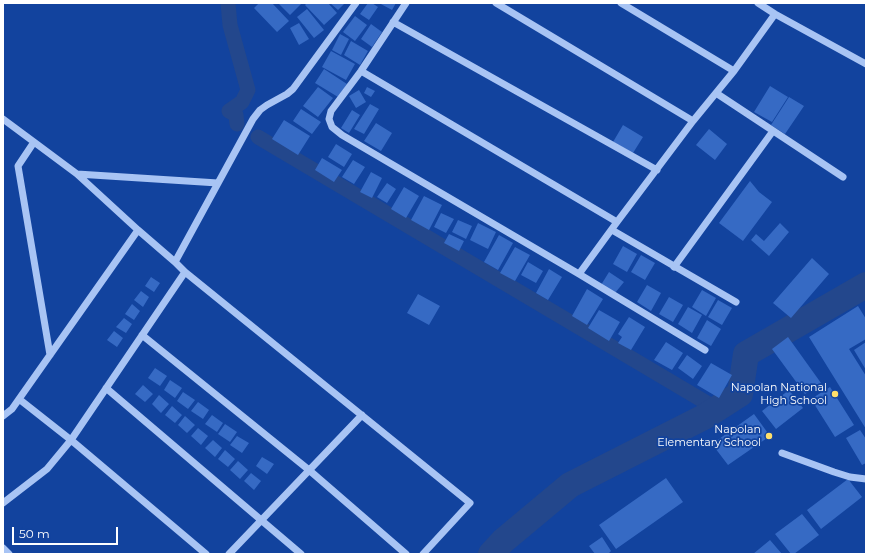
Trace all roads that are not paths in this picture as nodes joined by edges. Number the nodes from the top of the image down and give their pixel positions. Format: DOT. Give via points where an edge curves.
graph roads {
  1 [pos="356,3"];
  2 [pos="406,3"];
  3 [pos="496,3"];
  4 [pos="621,3"];
  5 [pos="758,3"];
  6 [pos="775,14"];
  7 [pos="393,22"];
  8 [pos="866,64"];
  9 [pos="734,70"];
  10 [pos="361,71"];
  11 [pos="716,92"];
  12 [pos="3,120"];
  13 [pos="693,121"];
  14 [pos="773,131"];
  15 [pos="34,142"];
  16 [pos="657,170"];
  17 [pos="77,174"];
  18 [pos="843,177"];
  19 [pos="218,183"];
  20 [pos="617,222"];
  21 [pos="138,230"];
  22 [pos="612,230"];
  23 [pos="175,262"];
  24 [pos="674,267"];
  25 [pos="184,272"];
  26 [pos="579,274"];
  27 [pos="736,302"];
  28 [pos="142,335"];
  29 [pos="705,350"];
  30 [pos="50,356"];
  31 [pos="106,388"];
  32 [pos="19,399"];
  33 [pos="362,415"];
  34 [pos="3,416"];
  35 [pos="71,440"];
  36 [pos="782,453"];
  37 [pos="309,470"];
  38 [pos="866,479"];
  39 [pos="3,503"];
  40 [pos="261,520"];
  41 [pos="3,548"];
  42 [pos="9,554"];
  43 [pos="206,554"];
  44 [pos="229,554"];
  45 [pos="301,554"];
  46 [pos="406,554"];
  47 [pos="423,554"];
  1 -- 19 [label="street" via="293,89 257,113"];
  2 -- 7 [label="street"];
  3 -- 13 [label="street"];
  4 -- 9 [label="street"];
  5 -- 6 [label="street"];
  6 -- 8 [label="street"];
  6 -- 9 [label="street"];
  7 -- 10 [label="street"];
  7 -- 16 [label="street"];
  9 -- 11 [label="street"];
  10 -- 20 [label="street"];
  10 -- 26 [label="street" via="331,111 332,127"];
  11 -- 13 [label="street"];
  11 -- 14 [label="street"];
  12 -- 15 [label="street"];
  13 -- 16 [label="street"];
  14 -- 18 [label="street"];
  14 -- 24 [label="street"];
  15 -- 17 [label="street"];
  15 -- 30 [label="street" via="18,166"];
  16 -- 20 [label="street"];
  17 -- 19 [label="street"];
  17 -- 21 [label="street"];
  19 -- 23 [label="street"];
  20 -- 22 [label="street"];
  21 -- 23 [label="street"];
  21 -- 30 [label="street"];
  22 -- 24 [label="street"];
  22 -- 26 [label="street"];
  23 -- 25 [label="street"];
  24 -- 27 [label="street"];
  25 -- 28 [label="street"];
  25 -- 33 [label="street"];
  26 -- 29 [label="street"];
  28 -- 31 [label="street"];
  28 -- 37 [label="street"];
  30 -- 32 [label="street"];
  31 -- 35 [label="street"];
  31 -- 40 [label="street"];
  32 -- 34 [label="street"];
  32 -- 35 [label="street"];
  33 -- 37 [label="street"];
  33 -- 47 [label="street" via="470,503"];
  35 -- 39 [label="street" via="47,469"];
  35 -- 43 [label="street"];
  36 -- 38 [label="street" via="850,477"];
  37 -- 40 [label="street"];
  37 -- 46 [label="street"];
  40 -- 44 [label="street"];
  40 -- 45 [label="street"];
  41 -- 42 [label="street"];
}
